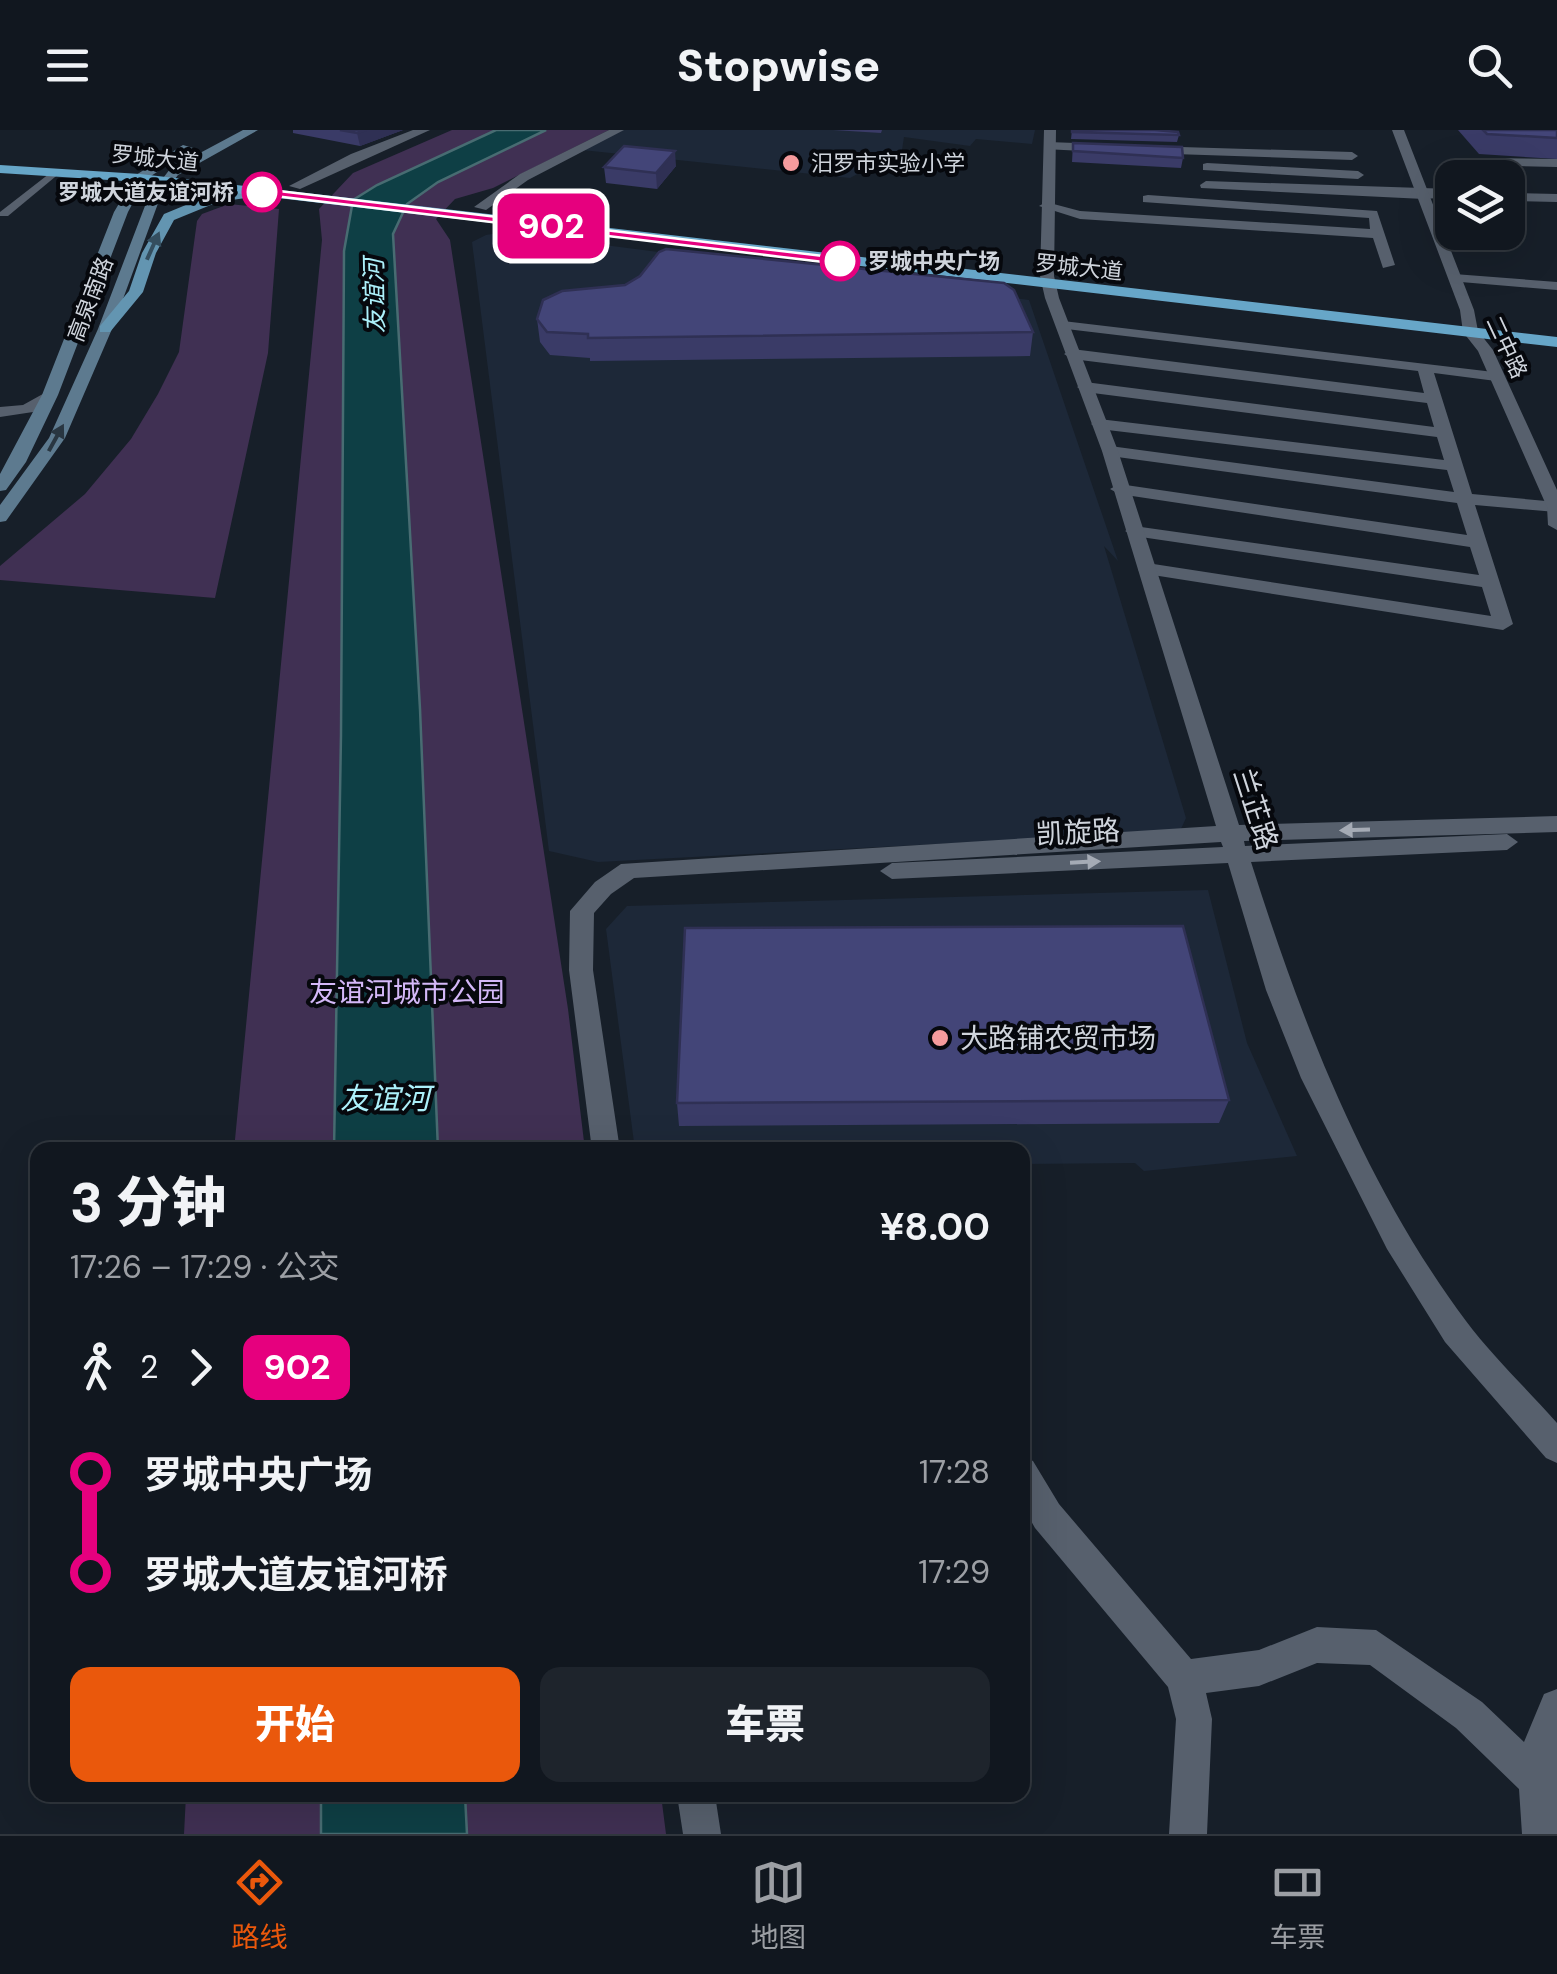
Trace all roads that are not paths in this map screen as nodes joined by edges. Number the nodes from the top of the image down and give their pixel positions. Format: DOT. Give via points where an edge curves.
graph roads {
  1 [pos="222,130"];
  2 [pos="252,130"];
  3 [pos="424,130"];
  4 [pos="618,130"];
  5 [pos="1398,130"];
  6 [pos="1176,133"];
  7 [pos="1049,138"];
  8 [pos="1346,140"];
  9 [pos="1190,149"];
  10 [pos="1352,156"];
  11 [pos="0,160"];
  12 [pos="1525,162"];
  13 [pos="1557,162"];
  14 [pos="1202,167"];
  15 [pos="0,169"];
  16 [pos="57,172"];
  17 [pos="145,174"];
  18 [pos="1358,175"];
  19 [pos="170,177"];
  20 [pos="1206,185"];
  21 [pos="295,186"];
  22 [pos="1525,187"];
  23 [pos="262,192"];
  24 [pos="1424,193"];
  25 [pos="1435,193"];
  26 [pos="1365,194"];
  27 [pos="337,196"];
  28 [pos="1525,198"];
  29 [pos="1557,198"];
  30 [pos="1148,199"];
  31 [pos="1536,199"];
  32 [pos="0,200"];
  33 [pos="20,200"];
  34 [pos="1210,204"];
  35 [pos="1046,206"];
  36 [pos="476,210"];
  37 [pos="0,214"];
  38 [pos="1372,214"];
  39 [pos="1378,234"];
  40 [pos="1388,265"];
  41 [pos="1454,278"];
  42 [pos="1049,281"];
  43 [pos="1557,286"];
  44 [pos="1063,325"];
  45 [pos="1470,327"];
  46 [pos="106,329"];
  47 [pos="1557,330"];
  48 [pos="1557,342"];
  49 [pos="1072,354"];
  50 [pos="1425,370"];
  51 [pos="1496,376"];
  52 [pos="1085,386"];
  53 [pos="50,395"];
  54 [pos="1433,399"];
  55 [pos="0,412"];
  56 [pos="1099,424"];
  57 [pos="1444,433"];
  58 [pos="1110,451"];
  59 [pos="1454,466"];
  60 [pos="0,486"];
  61 [pos="1119,488"];
  62 [pos="1462,498"];
  63 [pos="1556,506"];
  64 [pos="0,517"];
  65 [pos="1557,524"];
  66 [pos="1134,531"];
  67 [pos="1475,542"];
  68 [pos="1147,569"];
  69 [pos="1489,582"];
  70 [pos="1557,824"];
  71 [pos="1557,840"];
  72 [pos="1236,844"];
  73 [pos="605,1142"];
  74 [pos="1557,1448"];
  75 [pos="1030,1487"];
  76 [pos="1184,1678"];
  77 [pos="1557,1707"];
  78 [pos="1534,1779"];
  79 [pos="697,1802"];
  80 [pos="702,1834"];
  81 [pos="1188,1834"];
  82 [pos="1541,1834"];
  1 -- 17 [label="main road"];
  2 -- 19 [label="main road"];
  3 -- 21 [label="street"];
  4 -- 36 [label="street" via="524,177"];
  5 -- 24 [label="street, 二中路"];
  6 -- 9 [label="street"];
  7 -- 9 [label="street"];
  7 -- 35 [label="street, 兰芷路"];
  8 -- 10 [label="street"];
  9 -- 10 [label="street"];
  9 -- 14 [label="street"];
  10 -- 18 [label="street"];
  11 -- 17 [label="highway, 罗城大道"];
  12 -- 13 [label="street"];
  14 -- 18 [label="street"];
  14 -- 20 [label="street"];
  15 -- 16 [label="highway, 罗城大道"];
  16 -- 17 [label="highway, 罗城大道"];
  16 -- 33 [label="lane"];
  17 -- 19 [label="highway, 罗城大道"];
  17 -- 53 [label="main road, 高泉南路" via="109,238"];
  18 -- 26 [label="street"];
  19 -- 21 [label="highway, 罗城大道"];
  19 -- 23 [label="highway, 罗城大道"];
  19 -- 46 [label="main road, 高泉南路" via="138,235"];
  20 -- 26 [label="street"];
  20 -- 34 [label="street"];
  21 -- 27 [label="highway, 罗城大道"];
  22 -- 31 [label="street"];
  23 -- 27 [label="highway, 罗城大道"];
  46 -- 23 [label="main road, one-way" via="136,292 169,216 215,198"];
  24 -- 25 [label="street"];
  24 -- 26 [label="street"];
  24 -- 41 [label="street, 二中路"];
  26 -- 38 [label="street"];
  27 -- 36 [label="highway, 罗城大道"];
  28 -- 31 [label="street"];
  29 -- 31 [label="street"];
  30 -- 34 [label="street"];
  32 -- 33 [label="lane"];
  33 -- 37 [label="lane"];
  34 -- 38 [label="street"];
  35 -- 39 [label="street" via="1080,215"];
  35 -- 42 [label="street, 兰芷路"];
  36 -- 42 [label="highway, 罗城大道"];
  38 -- 39 [label="street"];
  39 -- 40 [label="street"];
  41 -- 43 [label="street"];
  41 -- 45 [label="street, 二中路"];
  42 -- 44 [label="street, 兰芷路"];
  42 -- 45 [label="highway, 罗城大道"];
  44 -- 49 [label="street, 兰芷路"];
  44 -- 50 [label="street"];
  45 -- 47 [label="highway, 罗城大道"];
  45 -- 48 [label="highway, 罗城大道"];
  45 -- 51 [label="street, 二中路"];
  64 -- 46 [label="main road, 高泉南路, one-way" via="57,438"];
  49 -- 52 [label="street, 兰芷路"];
  49 -- 54 [label="street"];
  50 -- 51 [label="street"];
  50 -- 54 [label="street"];
  51 -- 63 [label="street, 二中路"];
  52 -- 56 [label="street, 兰芷路"];
  52 -- 57 [label="street"];
  53 -- 55 [label="street" via="27,410"];
  53 -- 60 [label="main road, 高泉南路"];
  54 -- 57 [label="street"];
  56 -- 58 [label="street, 兰芷路"];
  56 -- 59 [label="street"];
  57 -- 59 [label="street"];
  58 -- 61 [label="street, 兰芷路"];
  58 -- 62 [label="street"];
  59 -- 62 [label="street"];
  61 -- 66 [label="street, 兰芷路"];
  61 -- 67 [label="street"];
  62 -- 63 [label="street"];
  62 -- 67 [label="street"];
  63 -- 65 [label="street, 二中路"];
  66 -- 68 [label="street, 兰芷路"];
  66 -- 69 [label="street"];
  67 -- 69 [label="street"];
  68 -- 69 [label="street" via="1504,624"];
  68 -- 72 [label="street, 兰芷路"];
  70 -- 72 [label="street, one-way"];
  71 -- 72 [label="street, 凯旋路"];
  72 -- 73 [label="street, 凯旋路" via="603,888 582,911 581,970"];
  72 -- 74 [label="street, 兰芷路" via="1279,990 1314,1078 1397,1240 1456,1332"];
  75 -- 76 [label="street" via="1046,1516"];
  76 -- 78 [label="street" via="1259,1668 1317,1645 1376,1648 1470,1715"];
  76 -- 81 [label="street" via="1194,1719"];
  77 -- 78 [label="street"];
  78 -- 82 [label="street"];
  79 -- 80 [label="street"];
}
